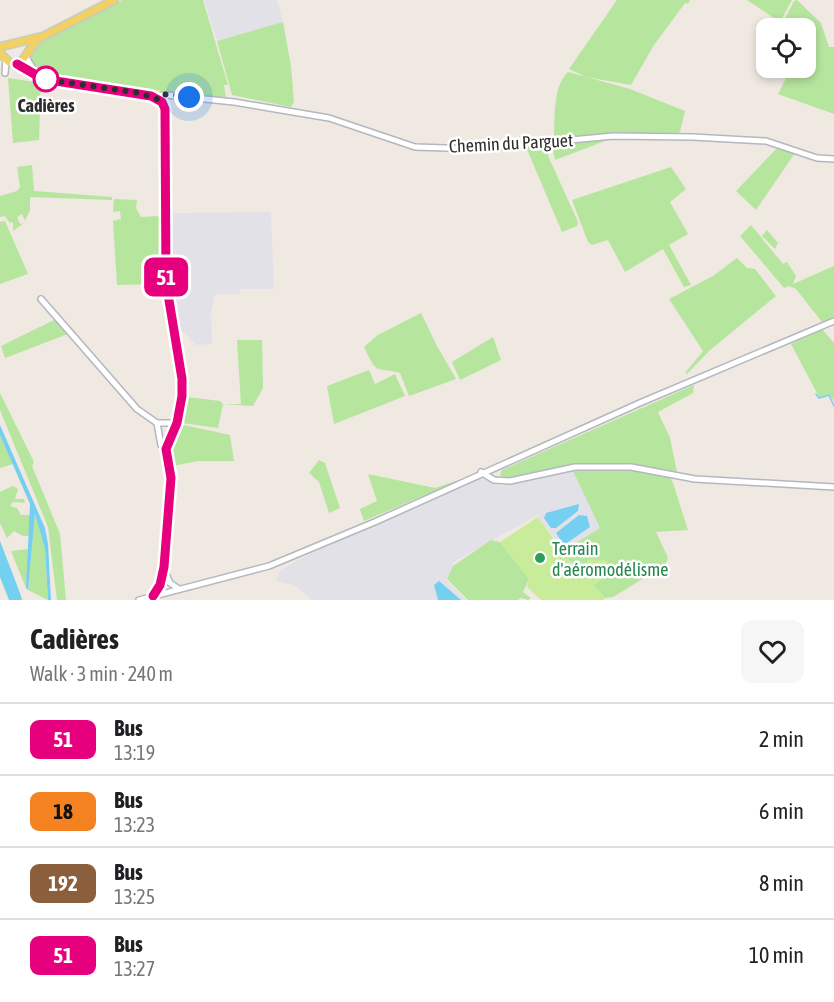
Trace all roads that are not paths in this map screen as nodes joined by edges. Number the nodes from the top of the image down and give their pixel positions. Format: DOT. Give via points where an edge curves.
graph roads {
  1 [pos="114,0"];
  2 [pos="44,36"];
  3 [pos="13,44"];
  4 [pos="0,47"];
  5 [pos="26,55"];
  6 [pos="4,56"];
  7 [pos="16,64"];
  8 [pos="43,79"];
  9 [pos="157,99"];
  10 [pos="834,159"];
  11 [pos="41,299"];
  12 [pos="834,321"];
  13 [pos="157,423"];
  14 [pos="177,423"];
  15 [pos="166,449"];
  16 [pos="481,472"];
  17 [pos="834,487"];
  18 [pos="165,579"];
  19 [pos="181,589"];
  20 [pos="168,592"];
  21 [pos="153,596"];
  22 [pos="139,600"];
  1 -- 2 [label="main road"];
  2 -- 3 [label="main road"];
  2 -- 5 [label="main road"];
  3 -- 4 [label="main road"];
  3 -- 5 [label="main road" via="23,46"];
  3 -- 6 [label="main road"];
  5 -- 7 [label="main road"];
  5 -- 8 [label="street" via="30,67"];
  6 -- 7 [label="main road"];
  6 -- 7 [label="street" via="5,73"];
  7 -- 8 [label="street"];
  8 -- 9 [label="street"];
  9 -- 10 [label="street, Chemin du Parguet" via="162,94 329,118 415,147 477,149 613,136 693,137 766,141 817,158"];
  9 -- 14 [label="street" via="166,117 166,282 182,379"];
  11 -- 13 [label="street" via="137,409"];
  12 -- 16 [label="street"];
  13 -- 14 [label="street"];
  13 -- 15 [label="street" via="161,445"];
  14 -- 15 [label="street"];
  15 -- 18 [label="street" via="171,478"];
  16 -- 17 [label="street" via="494,480 510,481 575,467 631,466 695,479"];
  16 -- 19 [label="street" via="269,566"];
  18 -- 19 [label="street"];
  18 -- 20 [label="street"];
  18 -- 21 [label="street"];
  19 -- 20 [label="street"];
  20 -- 21 [label="street"];
  21 -- 22 [label="street"];
}
